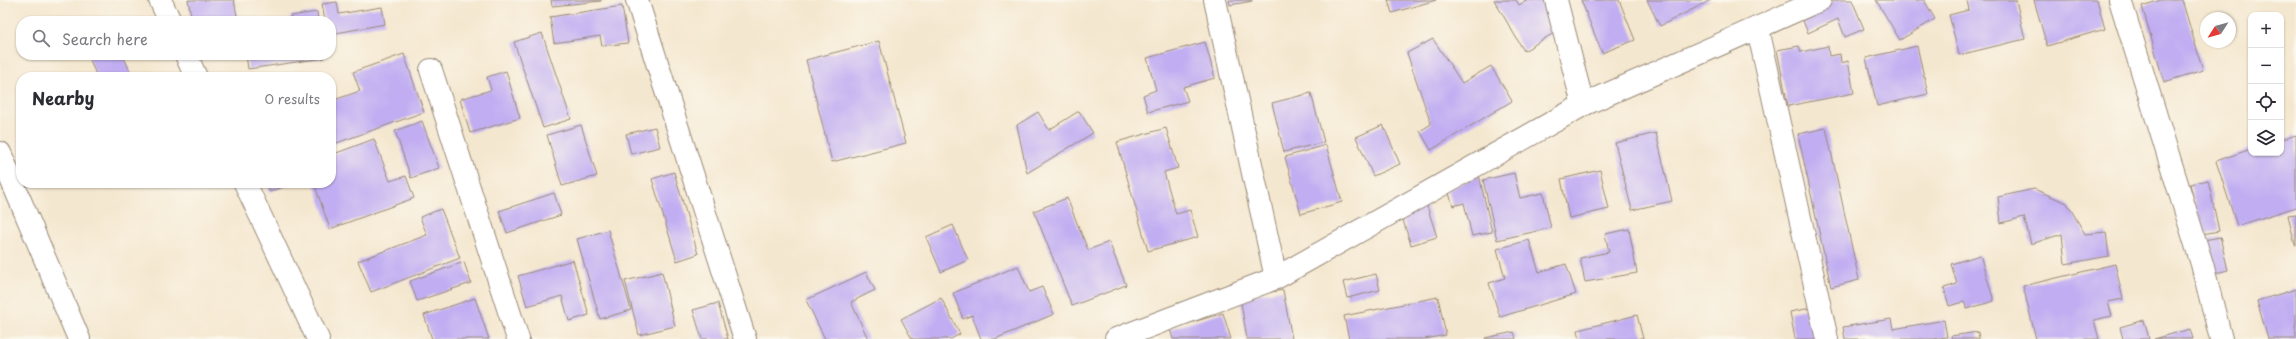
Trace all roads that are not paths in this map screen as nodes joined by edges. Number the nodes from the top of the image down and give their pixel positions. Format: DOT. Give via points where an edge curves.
graph roads {
  1 [pos="160,0"];
  2 [pos="637,0"];
  3 [pos="1215,0"];
  4 [pos="1556,0"];
  5 [pos="1820,0"];
  6 [pos="2120,0"];
  7 [pos="168,16"];
  8 [pos="1758,29"];
  9 [pos="188,60"];
  10 [pos="431,70"];
  11 [pos="194,72"];
  12 [pos="1583,105"];
  13 [pos="0,153"];
  14 [pos="247,188"];
  15 [pos="1276,278"];
  16 [pos="79,339"];
  17 [pos="318,339"];
  18 [pos="518,339"];
  19 [pos="745,339"];
  20 [pos="1116,339"];
  21 [pos="1827,339"];
  22 [pos="2222,339"];
  1 -- 7 [label="street"];
  2 -- 19 [label="street"];
  3 -- 15 [label="street"];
  4 -- 12 [label="street"];
  5 -- 8 [label="street"];
  6 -- 22 [label="street" via="2202,264"];
  8 -- 12 [label="street"];
  8 -- 21 [label="street"];
  9 -- 11 [label="street"];
  10 -- 18 [label="street"];
  12 -- 15 [label="street"];
  13 -- 16 [label="street"];
  14 -- 17 [label="street"];
  15 -- 20 [label="street"];
}
